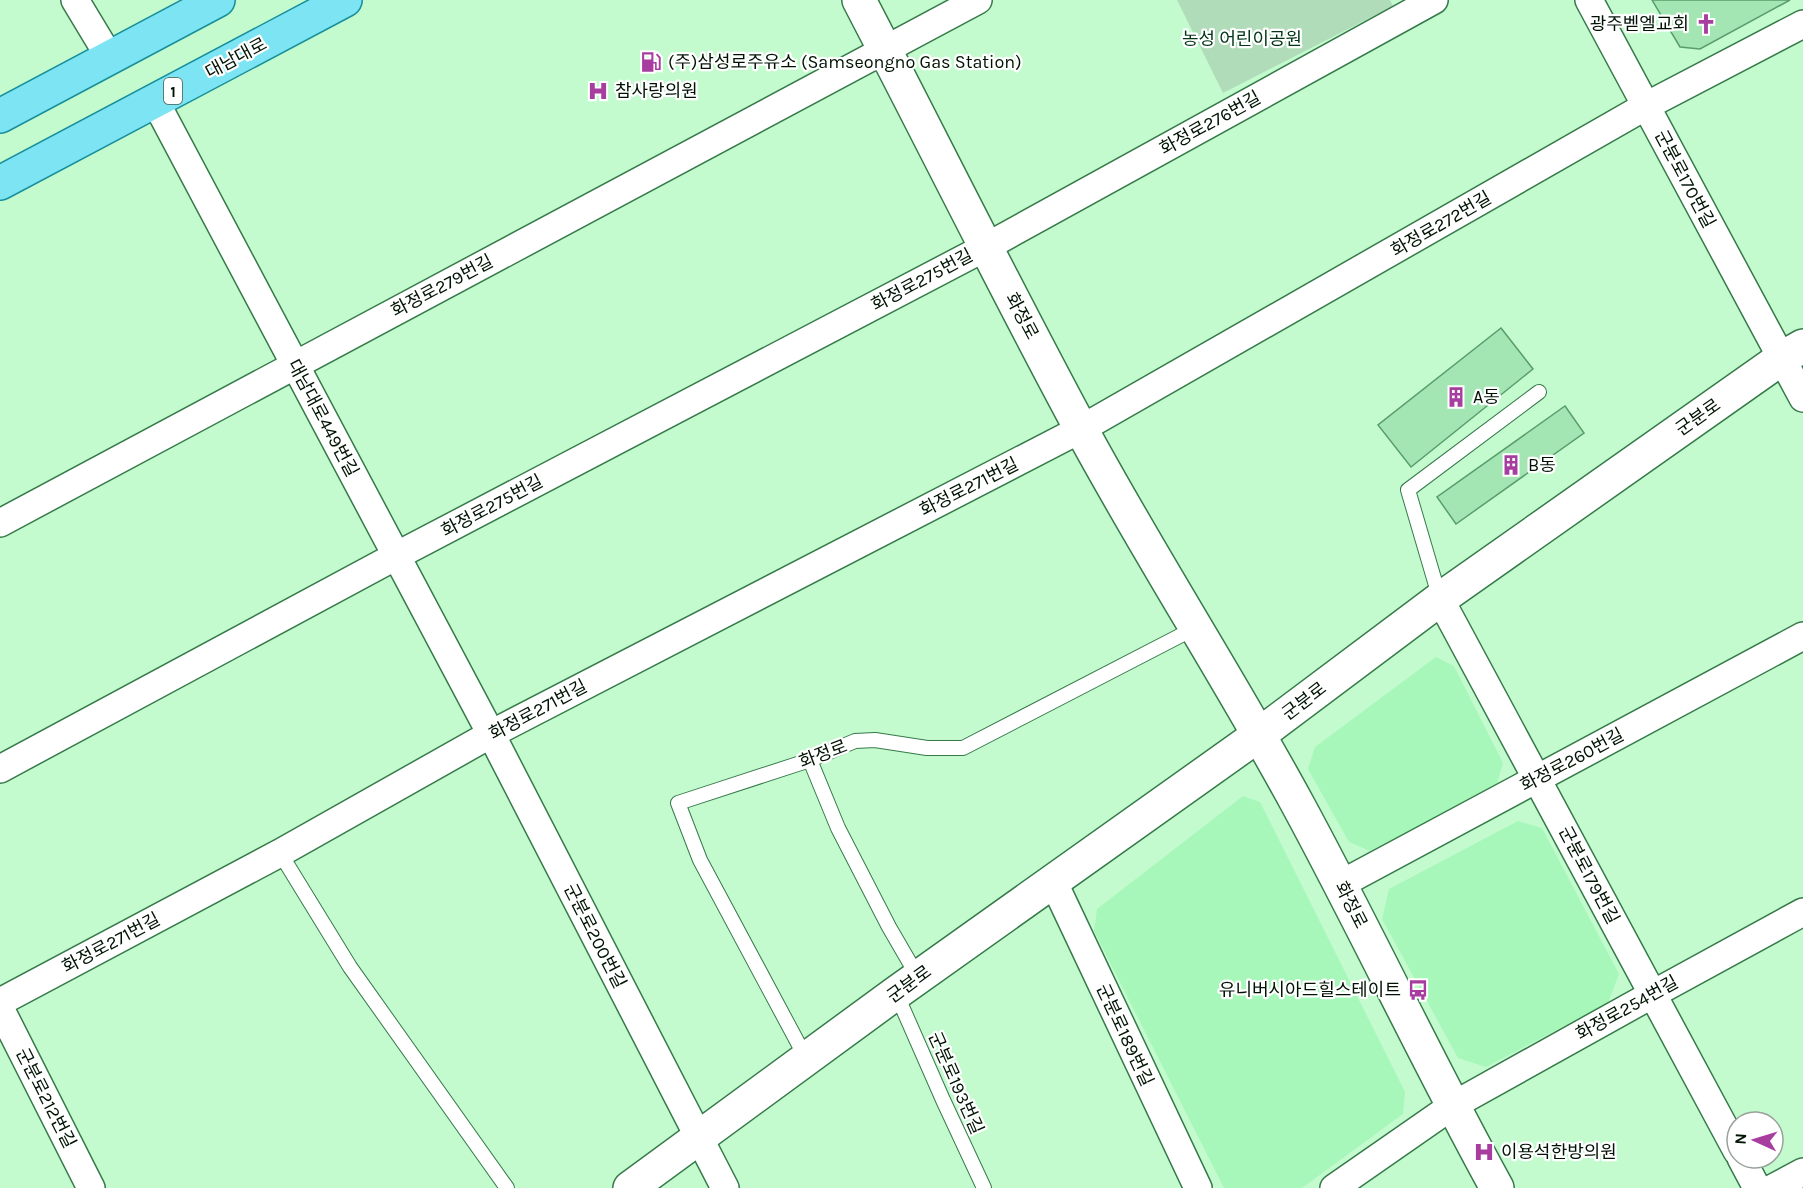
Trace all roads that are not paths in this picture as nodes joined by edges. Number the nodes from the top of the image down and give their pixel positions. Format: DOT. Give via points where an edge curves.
graph roads {
  1 [pos="75,0"];
  2 [pos="218,0"];
  3 [pos="345,0"];
  4 [pos="859,0"];
  5 [pos="978,0"];
  6 [pos="1434,0"];
  7 [pos="1589,0"];
  8 [pos="1803,24"];
  9 [pos="885,50"];
  10 [pos="110,58"];
  11 [pos="155,101"];
  12 [pos="1646,106"];
  13 [pos="0,116"];
  14 [pos="0,183"];
  15 [pos="986,247"];
  16 [pos="1792,352"];
  17 [pos="295,365"];
  18 [pos="1539,392"];
  19 [pos="1803,398"];
  20 [pos="1081,429"];
  21 [pos="0,523"];
  22 [pos="396,556"];
  23 [pos="1440,599"];
  24 [pos="1195,628"];
  25 [pos="1803,636"];
  26 [pos="491,734"];
  27 [pos="1260,734"];
  28 [pos="810,760"];
  29 [pos="0,769"];
  30 [pos="1537,779"];
  31 [pos="280,853"];
  32 [pos="1053,881"];
  33 [pos="1341,884"];
  34 [pos="1803,912"];
  35 [pos="907,985"];
  36 [pos="1653,994"];
  37 [pos="0,1002"];
  38 [pos="0,1008"];
  39 [pos="807,1058"];
  40 [pos="1452,1106"];
  41 [pos="1725,1129"];
  42 [pos="699,1139"];
  43 [pos="1746,1170"];
  44 [pos="1803,1172"];
  45 [pos="91,1188"];
  46 [pos="507,1188"];
  47 [pos="630,1188"];
  48 [pos="725,1188"];
  49 [pos="984,1188"];
  50 [pos="1198,1188"];
  51 [pos="1334,1188"];
  52 [pos="1497,1188"];
  53 [pos="1756,1188"];
  54 [pos="1773,1188"];
  1 -- 10 [label="street"];
  2 -- 10 [label="main road"];
  3 -- 11 [label="main road, 대남대로 / 1"];
  4 -- 9 [label="street, 화정로"];
  5 -- 9 [label="street, 화정로279번길"];
  6 -- 15 [label="street, 화정로276번길"];
  7 -- 12 [label="street, 군분로170번길"];
  8 -- 12 [label="street, 화정로272번길"];
  9 -- 15 [label="street, 화정로"];
  9 -- 17 [label="street, 화정로279번길"];
  10 -- 13 [label="main road"];
  11 -- 14 [label="main road, 대남대로 / 1"];
  11 -- 17 [label="street, 대남대로449번길"];
  12 -- 16 [label="street, 군분로170번길"];
  12 -- 20 [label="street, 화정로272번길"];
  15 -- 20 [label="street, 화정로"];
  15 -- 22 [label="street, 화정로275번길"];
  16 -- 19 [label="street, 군분로170번길"];
  16 -- 23 [label="street, 군분로"];
  17 -- 21 [label="street, 화정로279번길"];
  17 -- 22 [label="street, 대남대로449번길"];
  18 -- 23 [label="lane" via="1408,490"];
  20 -- 24 [label="street, 화정로"];
  20 -- 26 [label="street, 화정로271번길"];
  22 -- 26 [label="street, 대남대로449번길"];
  22 -- 29 [label="street, 화정로275번길"];
  23 -- 27 [label="street, 군분로"];
  23 -- 30 [label="street, 군분로179번길"];
  24 -- 27 [label="street, 화정로"];
  24 -- 28 [label="lane, 화정로" via="963,748 855,741"];
  25 -- 30 [label="street, 화정로260번길"];
  26 -- 31 [label="street, 화정로271번길"];
  26 -- 42 [label="street, 군분로200번길"];
  27 -- 32 [label="street, 군분로"];
  27 -- 33 [label="street, 화정로"];
  28 -- 35 [label="lane, 군분로193번길" via="843,838 889,927"];
  28 -- 39 [label="lane, 화정로" via="678,803 700,860"];
  30 -- 33 [label="street, 화정로260번길"];
  30 -- 36 [label="street, 군분로179번길"];
  31 -- 37 [label="street, 화정로271번길"];
  31 -- 46 [label="lane" via="350,967"];
  32 -- 35 [label="street, 군분로"];
  32 -- 50 [label="street, 군분로189번길"];
  33 -- 40 [label="street, 화정로"];
  34 -- 36 [label="street, 화정로254번길"];
  35 -- 39 [label="street, 군분로"];
  35 -- 49 [label="lane, 군분로193번길" via="943,1100"];
  36 -- 40 [label="street, 화정로254번길"];
  36 -- 41 [label="street, 군분로179번길"];
  38 -- 45 [label="street, 군분로212번길"];
  39 -- 42 [label="street, 군분로"];
  40 -- 51 [label="street, 화정로254번길"];
  40 -- 52 [label="street, 화정로"];
  42 -- 47 [label="street, 군분로"];
  42 -- 48 [label="street, 군분로200번길"];
  43 -- 53 [label="street"];
  44 -- 54 [label="street"];
}
